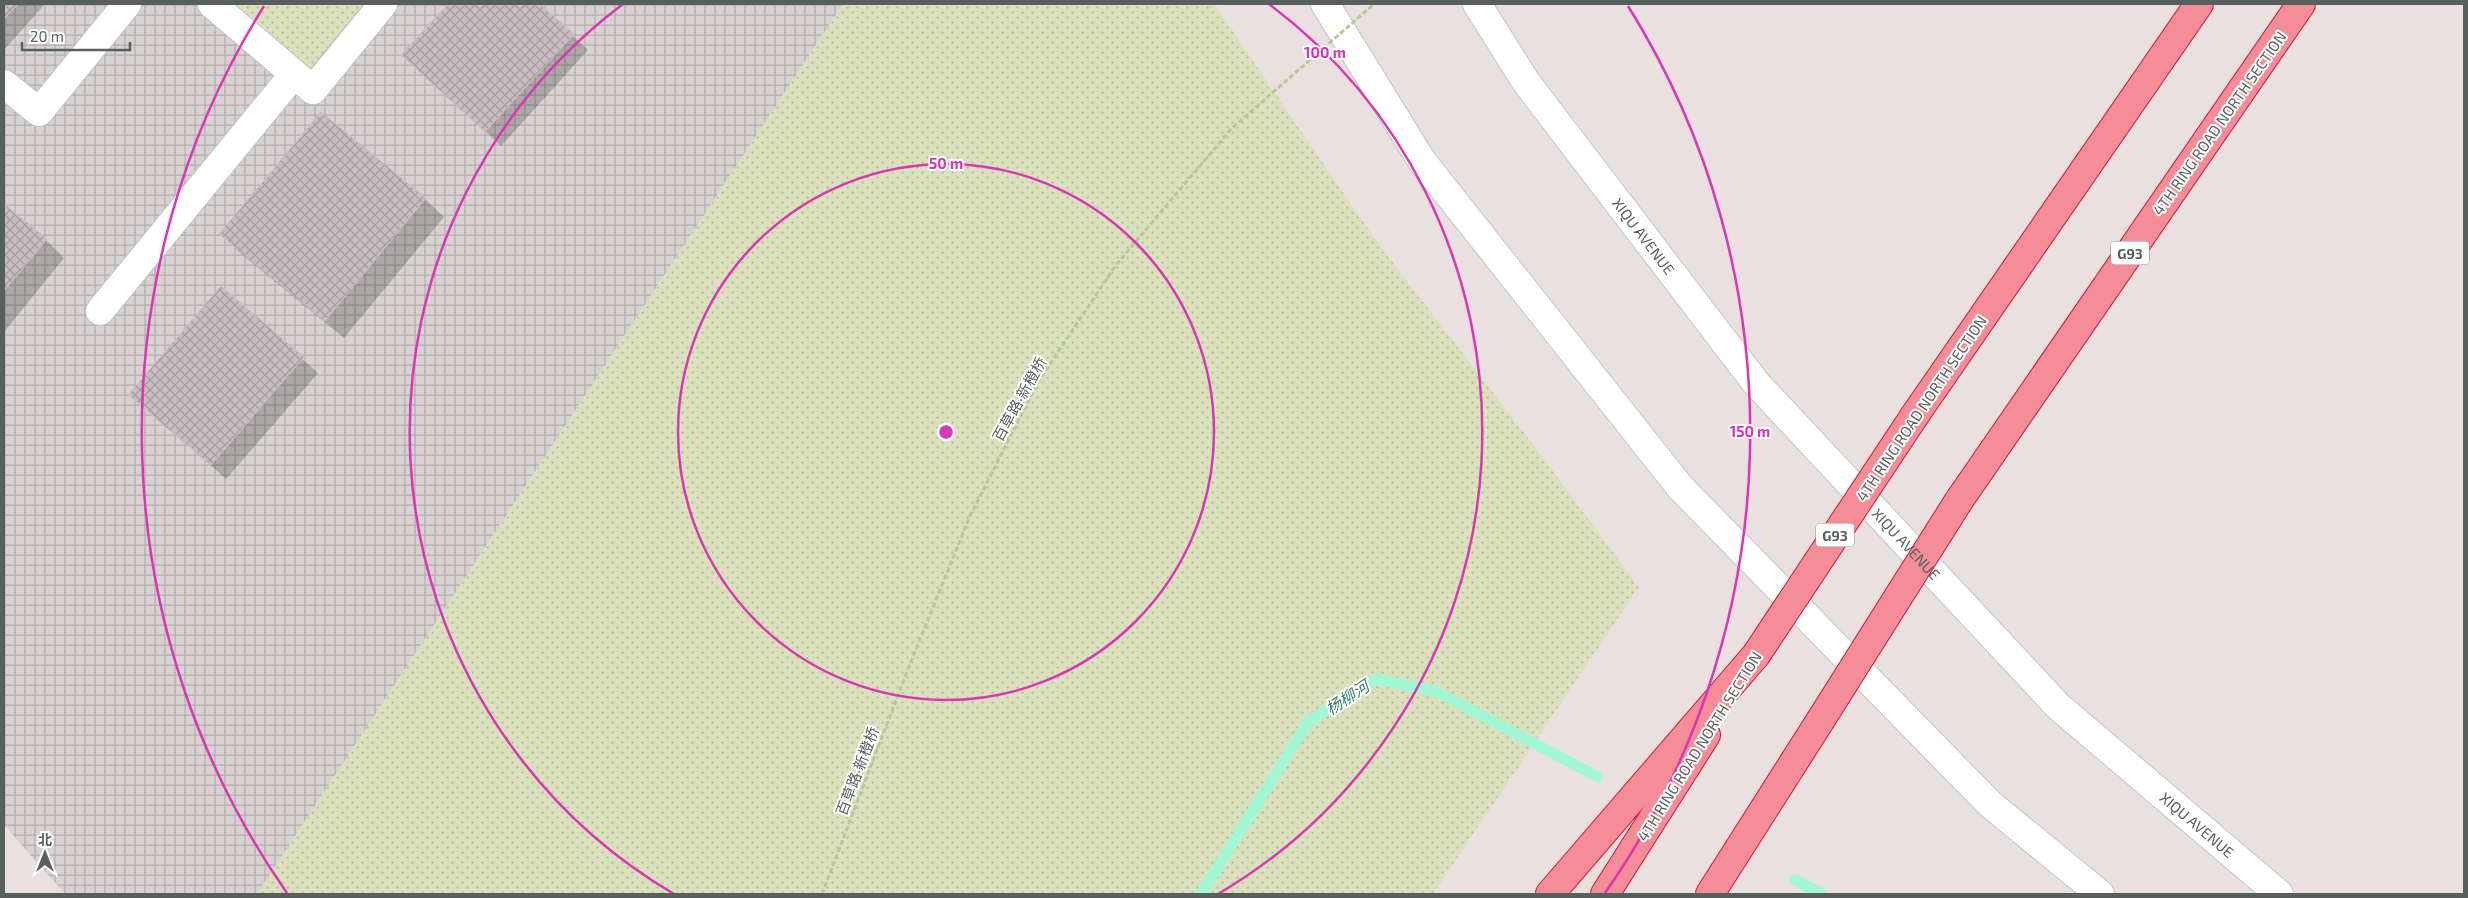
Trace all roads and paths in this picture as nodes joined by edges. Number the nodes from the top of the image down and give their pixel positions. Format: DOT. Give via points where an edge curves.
graph roads {
  1 [pos="126,4"];
  2 [pos="212,4"];
  3 [pos="383,4"];
  4 [pos="1325,4"];
  5 [pos="1374,4"];
  6 [pos="1477,4"];
  7 [pos="2199,4"];
  8 [pos="2301,4"];
  9 [pos="294,74"];
  10 [pos="4,84"];
  11 [pos="100,311"];
  12 [pos="1756,655"];
  13 [pos="822,894"];
  14 [pos="1550,894"];
  15 [pos="1605,894"];
  16 [pos="1710,894"];
  17 [pos="2100,894"];
  18 [pos="2279,894"];
  1 -- 10 [label="main road" via="39,112"];
  2 -- 9 [label="main road"];
  3 -- 9 [label="main road" via="313,90"];
  4 -- 17 [label="main road" via="1422,161 1680,487 1990,804"];
  5 -- 13 [label="path, 百草路·新橙桥, bridge" via="1232,128 1116,265 1038,382 970,516"];
  6 -- 18 [label="main road, XIQU AVENUE" via="1526,82 1756,383 2059,707"];
  7 -- 12 [label="highway, 4TH RING ROAD NORTH SECTION / G93, bridge" via="1915,415"];
  8 -- 16 [label="highway, 4TH RING ROAD NORTH SECTION / G93, bridge" via="1958,502"];
  9 -- 11 [label="main road"];
  12 -- 14 [label="highway"];
  12 -- 15 [label="highway, 4TH RING ROAD NORTH SECTION / G93"];
}
